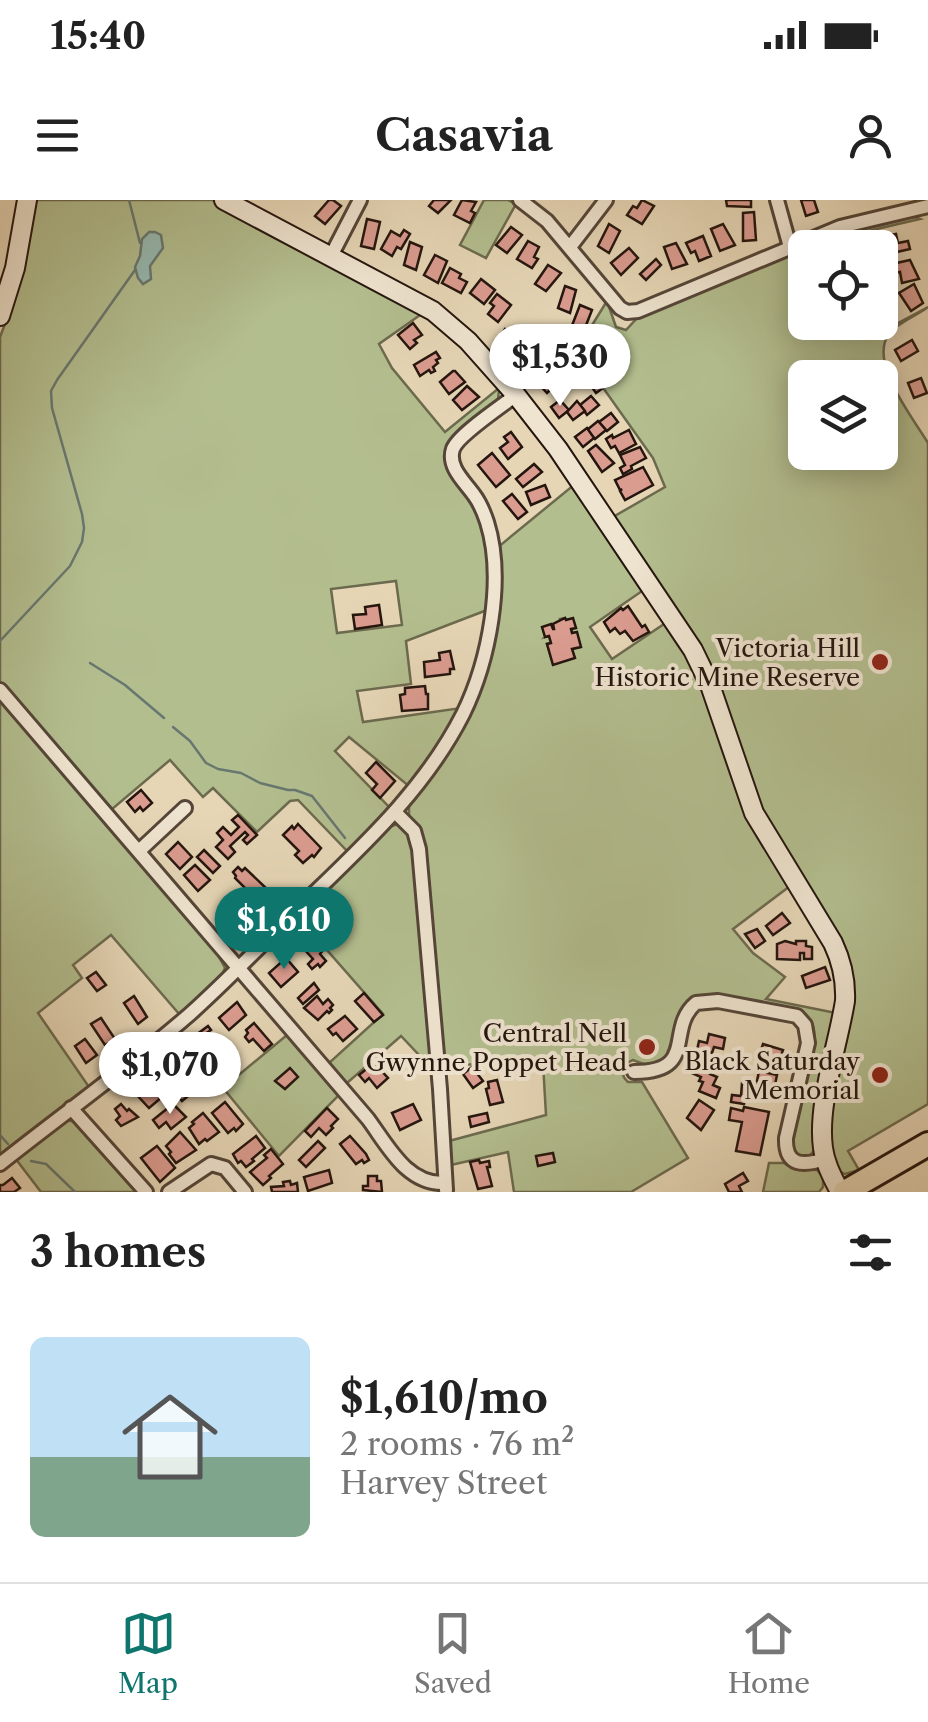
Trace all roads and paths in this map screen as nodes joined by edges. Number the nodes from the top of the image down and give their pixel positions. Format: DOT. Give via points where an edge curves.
graph roads {
  1 [pos="27,200"];
  2 [pos="224,200"];
  3 [pos="360,200"];
  4 [pos="520,200"];
  5 [pos="606,200"];
  6 [pos="777,200"];
  7 [pos="928,206"];
  8 [pos="834,230"];
  9 [pos="788,240"];
  10 [pos="570,246"];
  11 [pos="788,248"];
  12 [pos="330,256"];
  13 [pos="0,316"];
  14 [pos="516,395"];
  15 [pos="0,690"];
  16 [pos="185,808"];
  17 [pos="395,812"];
  18 [pos="138,851"];
  19 [pos="238,968"];
  20 [pos="634,1072"];
  21 [pos="71,1108"];
  22 [pos="928,1144"];
  23 [pos="826,1160"];
  24 [pos="0,1164"];
  25 [pos="445,1188"];
  26 [pos="146,1192"];
  27 [pos="169,1192"];
  28 [pos="245,1192"];
  29 [pos="842,1192"];
  1 -- 13 [label="street"];
  2 -- 12 [label="street"];
  3 -- 12 [label="street"];
  4 -- 10 [label="street"];
  5 -- 10 [label="street"];
  6 -- 9 [label="street"];
  7 -- 8 [label="street"];
  10 -- 11 [label="street" via="625,317"];
  12 -- 14 [label="street" via="444,319"];
  14 -- 17 [label="street" via="453,451 453,464 490,530 490,632 464,712"];
  14 -- 23 [label="street" via="698,658 754,813 839,956 845,1001 824,1110"];
  15 -- 18 [label="street"];
  16 -- 18 [label="street"];
  17 -- 19 [label="street"];
  17 -- 25 [label="street" via="411,827 419,849"];
  18 -- 19 [label="street"];
  19 -- 21 [label="street"];
  19 -- 25 [label="street" via="399,1161"];
  20 -- 23 [label="street" via="669,1064 692,1004 718,1001 791,1013 803,1021 808,1047 786,1151 800,1163"];
  21 -- 24 [label="street"];
  21 -- 26 [label="street"];
  22 -- 29 [label="highway"];
  23 -- 29 [label="street"];
  27 -- 28 [label="street" via="215,1164"];
}
